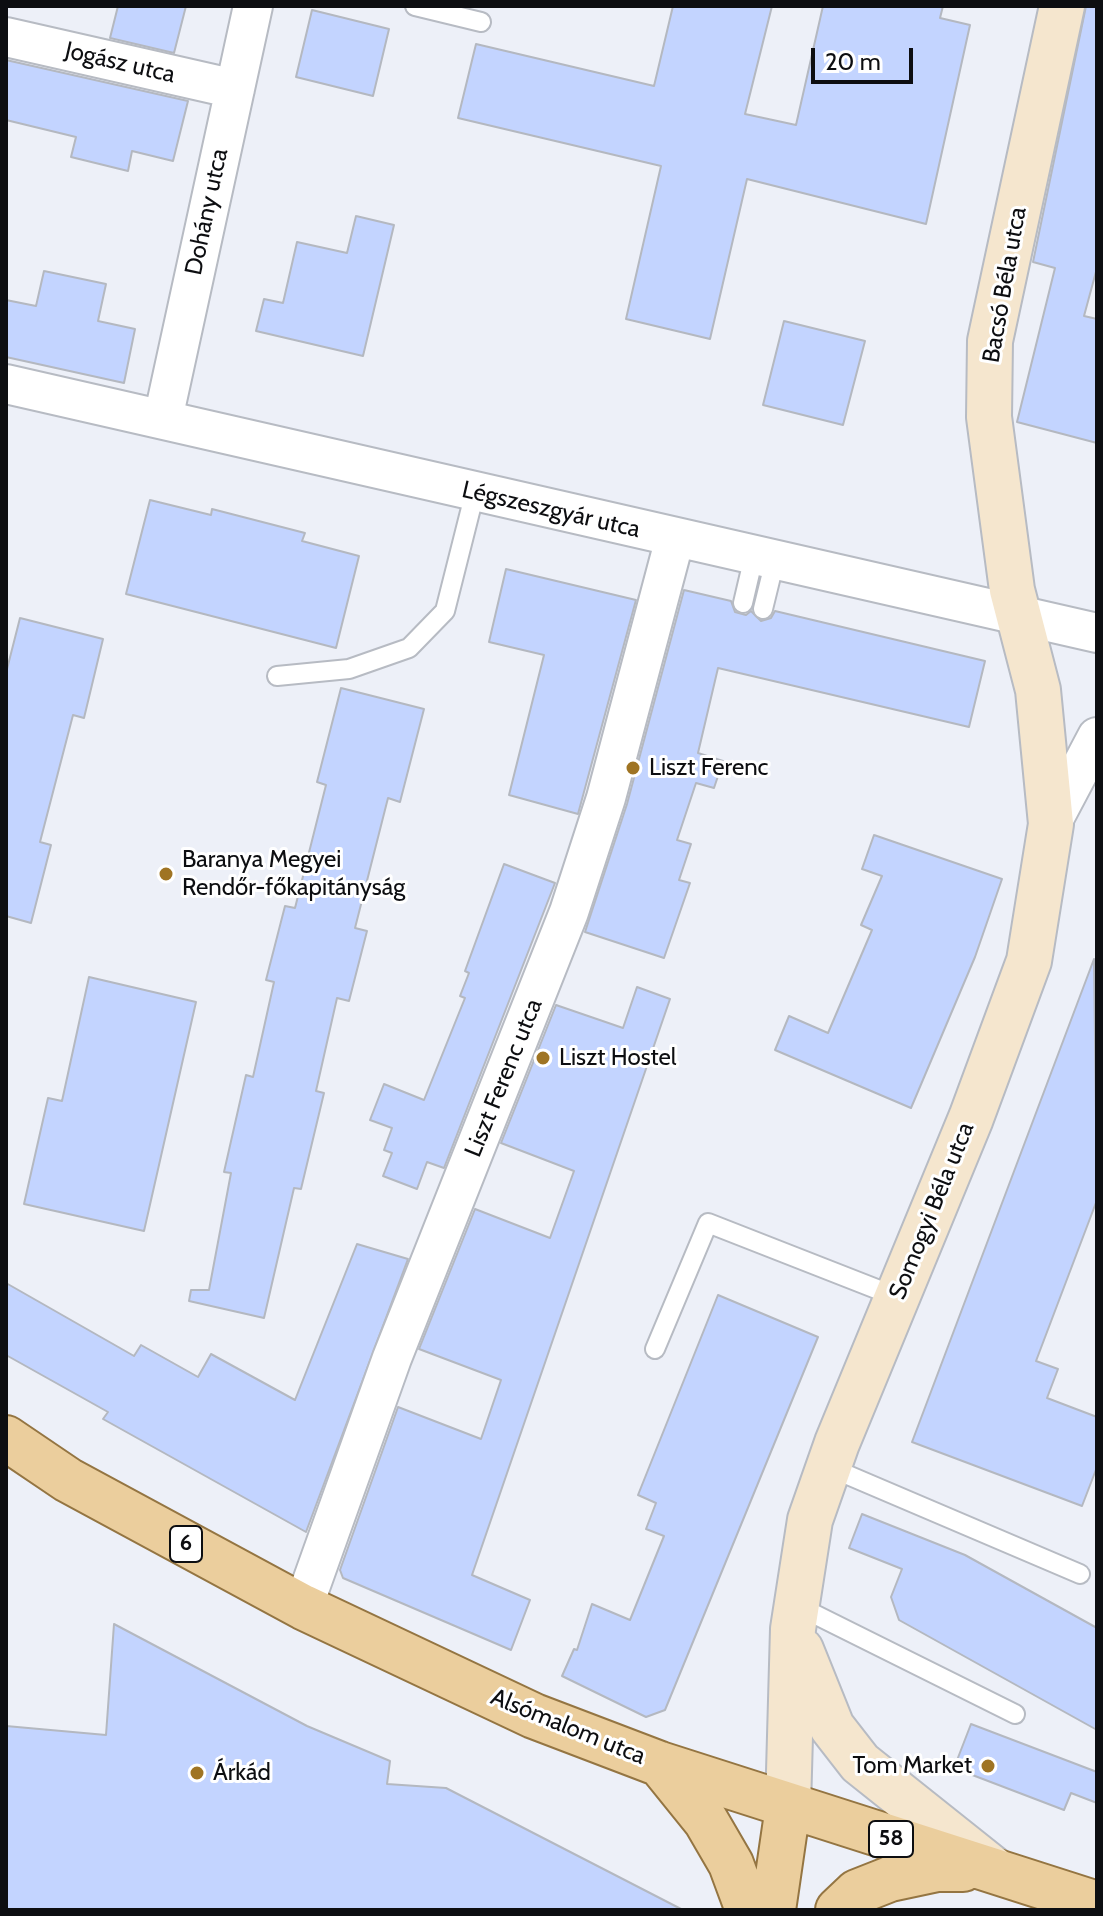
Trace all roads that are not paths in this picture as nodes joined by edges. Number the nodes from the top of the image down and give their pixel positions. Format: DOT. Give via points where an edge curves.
graph roads {
  1 [pos="253,6"];
  2 [pos="415,6"];
  3 [pos="1062,6"];
  4 [pos="481,22"];
  5 [pos="6,37"];
  6 [pos="235,89"];
  7 [pos="6,384"];
  8 [pos="163,419"];
  9 [pos="475,492"];
  10 [pos="675,538"];
  11 [pos="764,558"];
  12 [pos="743,603"];
  13 [pos="763,609"];
  14 [pos="1018,614"];
  15 [pos="1097,633"];
  16 [pos="277,676"];
  17 [pos="1093,754"];
  18 [pos="1051,824"];
  19 [pos="897,1297"];
  20 [pos="655,1349"];
  21 [pos="9,1443"];
  22 [pos="829,1467"];
  23 [pos="1080,1574"];
  24 [pos="303,1607"];
  25 [pos="794,1616"];
  26 [pos="1015,1714"];
  27 [pos="660,1764"];
  28 [pos="788,1807"];
  29 [pos="994,1870"];
  30 [pos="1097,1904"];
  31 [pos="748,1910"];
  32 [pos="773,1910"];
  33 [pos="838,1910"];
  1 -- 6 [label="street, Dohány utca"];
  2 -- 4 [label="lane"];
  3 -- 14 [label="street, Bacsó Béla utca" via="990,341 989,417"];
  5 -- 6 [label="street, Jogász utca"];
  6 -- 8 [label="street, Dohány utca"];
  7 -- 8 [label="street, Légszeszgyár utca"];
  8 -- 9 [label="street, Légszeszgyár utca"];
  9 -- 10 [label="street, Légszeszgyár utca"];
  9 -- 16 [label="lane" via="445,611 409,648 349,669"];
  10 -- 11 [label="street, Légszeszgyár utca"];
  10 -- 24 [label="street, Liszt Ferenc utca" via="606,798 569,912 392,1358"];
  11 -- 12 [label="lane"];
  11 -- 13 [label="lane"];
  11 -- 14 [label="street, Légszeszgyár utca"];
  14 -- 15 [label="street, Légszeszgyár utca"];
  14 -- 18 [label="street, Somogyi Béla utca" via="1038,690"];
  17 -- 18 [label="street"];
  18 -- 19 [label="street, Somogyi Béla utca" via="1029,961"];
  19 -- 20 [label="lane" via="708,1223"];
  19 -- 22 [label="street, Somogyi Béla utca"];
  21 -- 24 [label="main road, Alsómalom utca / 6"];
  22 -- 23 [label="lane"];
  22 -- 25 [label="street, Somogyi Béla utca" via="810,1520"];
  24 -- 27 [label="main road, Alsómalom utca / 6" via="534,1716"];
  25 -- 26 [label="lane"];
  25 -- 28 [label="street, Somogyi Béla utca"];
  25 -- 29 [label="street" via="814,1688 845,1746 893,1792"];
  27 -- 28 [label="main road, Alsómalom utca / 6"];
  27 -- 31 [label="main road" via="706,1821 731,1864"];
  28 -- 29 [label="main road, Alsómalom utca / 58"];
  28 -- 32 [label="main road"];
  29 -- 30 [label="main road, Alsómalom utca / 58"];
  29 -- 33 [label="main road" via="937,1869 890,1879 857,1892"];
}
